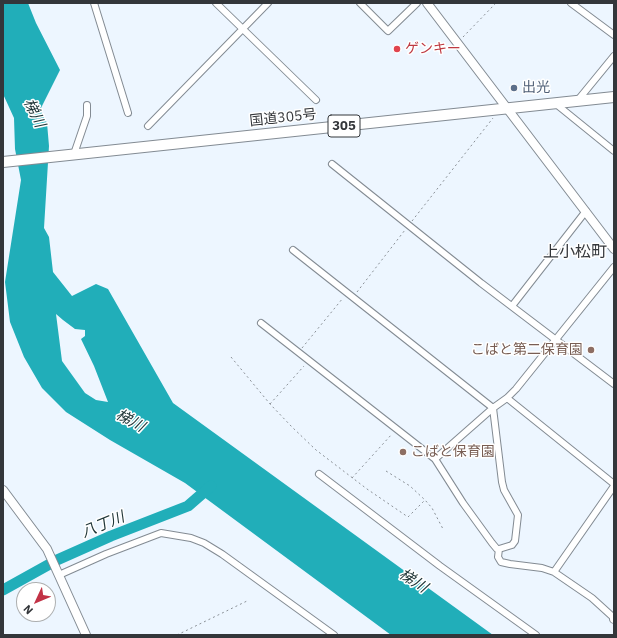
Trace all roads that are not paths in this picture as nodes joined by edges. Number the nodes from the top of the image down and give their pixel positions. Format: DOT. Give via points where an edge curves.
graph roads {
  1 [pos="94,3"];
  2 [pos="216,3"];
  3 [pos="268,3"];
  4 [pos="360,3"];
  5 [pos="417,3"];
  6 [pos="427,3"];
  7 [pos="571,3"];
  8 [pos="243,30"];
  9 [pos="614,35"];
  10 [pos="614,56"];
  11 [pos="614,97"];
  12 [pos="316,100"];
  13 [pos="578,100"];
  14 [pos="556,104"];
  15 [pos="87,105"];
  16 [pos="508,109"];
  17 [pos="128,112"];
  18 [pos="148,126"];
  19 [pos="614,151"];
  20 [pos="72,154"];
  21 [pos="3,162"];
  22 [pos="332,164"];
  23 [pos="586,211"];
  24 [pos="614,249"];
  25 [pos="293,250"];
  26 [pos="614,267"];
  27 [pos="512,306"];
  28 [pos="260,323"];
  29 [pos="556,340"];
  30 [pos="614,384"];
  31 [pos="507,398"];
  32 [pos="493,408"];
  33 [pos="435,459"];
  34 [pos="318,474"];
  35 [pos="614,485"];
  36 [pos="3,490"];
  37 [pos="499,549"];
  38 [pos="554,572"];
  39 [pos="58,573"];
  40 [pos="614,619"];
  41 [pos="86,635"];
  42 [pos="334,635"];
  43 [pos="536,635"];
  1 -- 17 [label="street"];
  2 -- 8 [label="street"];
  3 -- 8 [label="street"];
  4 -- 5 [label="street" via="388,31"];
  6 -- 16 [label="street"];
  7 -- 9 [label="street"];
  8 -- 12 [label="street"];
  8 -- 18 [label="street"];
  10 -- 13 [label="street"];
  11 -- 13 [label="highway, 国道305号 / 305"];
  13 -- 14 [label="highway, 国道305号 / 305"];
  14 -- 16 [label="highway, 国道305号 / 305"];
  14 -- 19 [label="street"];
  15 -- 20 [label="street" via="87,116"];
  16 -- 20 [label="highway, 国道305号 / 305"];
  16 -- 23 [label="street"];
  20 -- 21 [label="highway, 国道305号 / 305"];
  22 -- 27 [label="street"];
  23 -- 24 [label="street"];
  23 -- 27 [label="street"];
  25 -- 32 [label="street"];
  26 -- 29 [label="street"];
  27 -- 29 [label="street"];
  28 -- 33 [label="street"];
  29 -- 30 [label="street"];
  29 -- 31 [label="street"];
  31 -- 32 [label="street"];
  31 -- 35 [label="street"];
  32 -- 33 [label="street"];
  32 -- 37 [label="street" via="502,482 518,515 515,541 512,545"];
  33 -- 37 [label="street" via="484,534"];
  34 -- 43 [label="street"];
  35 -- 38 [label="street"];
  36 -- 39 [label="street" via="48,552"];
  37 -- 38 [label="street" via="498,557 501,562"];
  38 -- 40 [label="street" via="592,598"];
  39 -- 41 [label="street"];
  39 -- 42 [label="street" via="161,533 190,538 222,554"];
}
